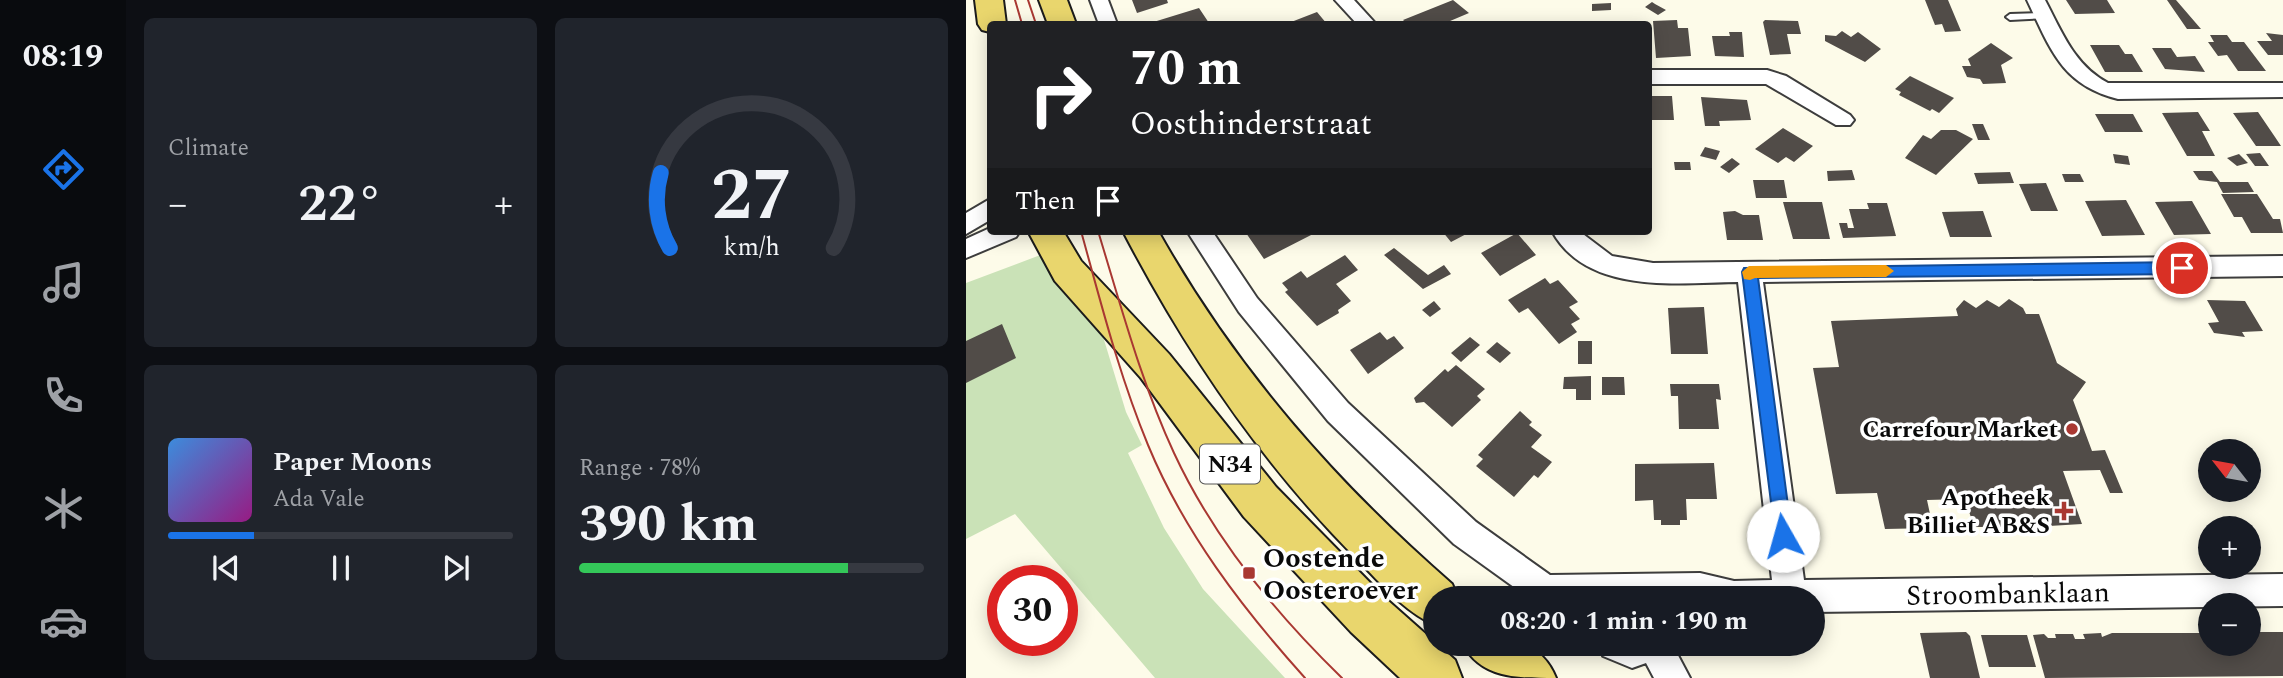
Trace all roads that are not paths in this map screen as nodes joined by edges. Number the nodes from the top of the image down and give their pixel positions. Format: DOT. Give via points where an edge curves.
graph roads {
  1 [pos="989,0"];
  2 [pos="1053,0"];
  3 [pos="1099,0"];
  4 [pos="1344,0"];
  5 [pos="2041,8"];
  6 [pos="2010,17"];
  7 [pos="992,21"];
  8 [pos="1061,21"];
  9 [pos="1107,21"];
  10 [pos="1364,21"];
  11 [pos="1652,77"];
  12 [pos="2283,90"];
  13 [pos="1843,120"];
  14 [pos="987,210"];
  15 [pos="966,225"];
  16 [pos="999,235"];
  17 [pos="1047,235"];
  18 [pos="1142,235"];
  19 [pos="1202,235"];
  20 [pos="1568,235"];
  21 [pos="966,249"];
  22 [pos="2283,266"];
  23 [pos="1749,272"];
  24 [pos="1538,586"];
  25 [pos="1789,586"];
  26 [pos="1423,590"];
  27 [pos="2283,590"];
  28 [pos="1825,595"];
  29 [pos="1503,656"];
  30 [pos="1659,656"];
  31 [pos="1437,678"];
  32 [pos="1531,678"];
  33 [pos="1673,678"];
  1 -- 7 [label="main road"];
  2 -- 8 [label="main road"];
  3 -- 9 [label="street"];
  4 -- 10 [label="street"];
  5 -- 6 [label="lane"];
  5 -- 12 [label="street" via="2074,71 2096,88 2118,92"];
  11 -- 13 [label="street" via="1767,77"];
  14 -- 15 [label="street"];
  16 -- 21 [label="street"];
  17 -- 31 [label="main road, N34" via="1068,271 1155,366 1260,502 1368,615"];
  18 -- 26 [label="main road, N34" via="1183,312 1230,383 1339,510"];
  19 -- 24 [label="street" via="1248,305 1338,412 1465,533"];
  20 -- 23 [label="street" via="1590,258 1614,269"];
  22 -- 23 [label="street"];
  23 -- 25 [label="street"];
  27 -- 28 [label="street, Stroombanklaan"];
  29 -- 32 [label="main road"];
  30 -- 33 [label="street"];
}
